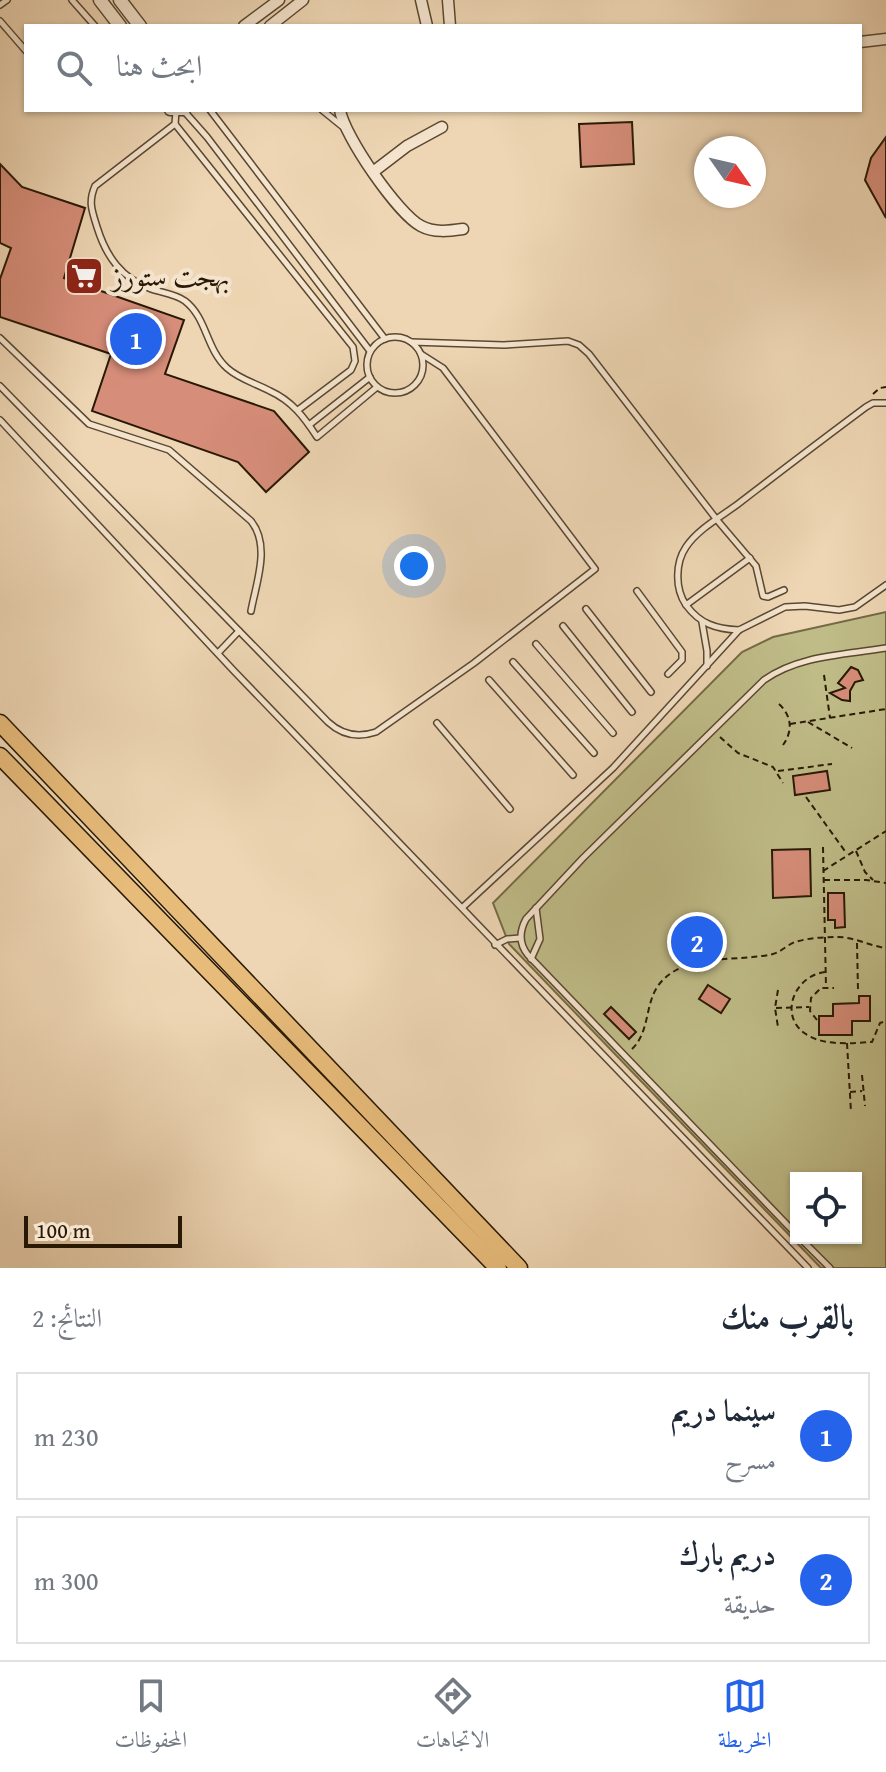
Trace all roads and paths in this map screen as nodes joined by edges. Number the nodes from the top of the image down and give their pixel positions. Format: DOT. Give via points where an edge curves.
graph roads {
  1 [pos="7,0"];
  2 [pos="72,0"];
  3 [pos="100,0"];
  4 [pos="120,0"];
  5 [pos="279,0"];
  6 [pos="303,0"];
  7 [pos="421,0"];
  8 [pos="448,0"];
  9 [pos="0,5"];
  10 [pos="0,21"];
  11 [pos="93,24"];
  12 [pos="118,24"];
  13 [pos="138,24"];
  14 [pos="247,24"];
  15 [pos="273,24"];
  16 [pos="427,24"];
  17 [pos="450,24"];
  18 [pos="886,39"];
  19 [pos="862,42"];
  20 [pos="24,49"];
  21 [pos="178,112"];
  22 [pos="181,112"];
  23 [pos="212,112"];
  24 [pos="324,112"];
  25 [pos="341,112"];
  26 [pos="175,124"];
  27 [pos="442,127"];
  28 [pos="347,130"];
  29 [pos="373,172"];
  30 [pos="463,229"];
  31 [pos="0,338"];
  32 [pos="385,339"];
  33 [pos="411,342"];
  34 [pos="370,351"];
  35 [pos="421,354"];
  36 [pos="370,377"];
  37 [pos="0,386"];
  38 [pos="377,387"];
  39 [pos="886,387"];
  40 [pos="873,403"];
  41 [pos="886,403"];
  42 [pos="298,410"];
  43 [pos="0,420"];
  44 [pos="309,425"];
  45 [pos="717,520"];
  46 [pos="750,558"];
  47 [pos="886,585"];
  48 [pos="784,590"];
  49 [pos="637,591"];
  50 [pos="686,605"];
  51 [pos="586,609"];
  52 [pos="251,611"];
  53 [pos="701,621"];
  54 [pos="563,626"];
  55 [pos="739,630"];
  56 [pos="239,631"];
  57 [pos="536,644"];
  58 [pos="886,648"];
  59 [pos="218,653"];
  60 [pos="513,662"];
  61 [pos="707,666"];
  62 [pos="668,674"];
  63 [pos="824,675"];
  64 [pos="489,680"];
  65 [pos="651,692"];
  66 [pos="779,704"];
  67 [pos="886,709"];
  68 [pos="632,712"];
  69 [pos="830,718"];
  70 [pos="807,721"];
  71 [pos="0,723"];
  72 [pos="437,723"];
  73 [pos="790,724"];
  74 [pos="714,730"];
  75 [pos="613,733"];
  76 [pos="783,745"];
  77 [pos="852,748"];
  78 [pos="594,753"];
  79 [pos="0,756"];
  80 [pos="832,764"];
  81 [pos="777,771"];
  82 [pos="573,775"];
  83 [pos="783,783"];
  84 [pos="806,797"];
  85 [pos="510,809"];
  86 [pos="886,831"];
  87 [pos="823,847"];
  88 [pos="856,850"];
  89 [pos="848,855"];
  90 [pos="823,871"];
  91 [pos="823,881"];
  92 [pos="873,881"];
  93 [pos="886,883"];
  94 [pos="463,907"];
  95 [pos="536,908"];
  96 [pos="520,938"];
  97 [pos="823,938"];
  98 [pos="857,942"];
  99 [pos="495,945"];
  100 [pos="886,948"];
  101 [pos="531,959"];
  102 [pos="825,972"];
  103 [pos="826,987"];
  104 [pos="834,988"];
  105 [pos="778,990"];
  106 [pos="858,990"];
  107 [pos="809,1007"];
  108 [pos="775,1008"];
  109 [pos="791,1008"];
  110 [pos="817,1020"];
  111 [pos="886,1021"];
  112 [pos="778,1027"];
  113 [pos="847,1043"];
  114 [pos="624,1055"];
  115 [pos="862,1075"];
  116 [pos="863,1091"];
  117 [pos="850,1092"];
  118 [pos="865,1106"];
  119 [pos="851,1112"];
  120 [pos="790,1228"];
  121 [pos="806,1244"];
  122 [pos="498,1268"];
  123 [pos="519,1268"];
  124 [pos="808,1268"];
  125 [pos="830,1268"];
  1 -- 9 [label="lane"];
  2 -- 11 [label="lane"];
  3 -- 12 [label="street"];
  4 -- 13 [label="street"];
  5 -- 14 [label="street"];
  6 -- 15 [label="street"];
  7 -- 16 [label="street"];
  8 -- 17 [label="street"];
  10 -- 20 [label="lane"];
  18 -- 19 [label="street"];
  21 -- 26 [label="lane"];
  22 -- 34 [label="lane" via="207,137"];
  23 -- 32 [label="lane"];
  24 -- 28 [label="lane"];
  25 -- 28 [label="street"];
  26 -- 42 [label="lane" via="353,347 351,370"];
  26 -- 42 [label="lane" via="95,186 91,213 103,246 131,279 177,296 191,307 226,368"];
  27 -- 29 [label="street"];
  28 -- 29 [label="street"];
  29 -- 30 [label="street" via="418,225 437,231"];
  31 -- 52 [label="lane" via="89,424 169,450 251,521 262,547"];
  32 -- 33 [label="lane"];
  32 -- 34 [label="lane"];
  33 -- 35 [label="lane"];
  33 -- 45 [label="lane" via="579,345"];
  34 -- 36 [label="lane"];
  35 -- 38 [label="lane" via="422,370 408,389 392,392"];
  35 -- 56 [label="lane" via="443,368 595,569 474,663 369,734 346,734 333,727"];
  36 -- 38 [label="lane"];
  36 -- 44 [label="lane"];
  37 -- 56 [label="lane"];
  38 -- 44 [label="lane" via="317,437"];
  39 -- 40 [label="path" via="876,390"];
  40 -- 41 [label="lane"];
  40 -- 45 [label="lane"];
  42 -- 44 [label="lane"];
  43 -- 59 [label="lane"];
  45 -- 46 [label="lane"];
  45 -- 50 [label="lane" via="682,554 678,586"];
  46 -- 48 [label="lane" via="763,596"];
  46 -- 50 [label="lane"];
  47 -- 55 [label="lane" via="855,607 785,607"];
  49 -- 62 [label="lane" via="682,652 682,660"];
  50 -- 53 [label="lane"];
  51 -- 65 [label="lane"];
  53 -- 55 [label="lane"];
  53 -- 61 [label="lane"];
  54 -- 68 [label="lane"];
  55 -- 61 [label="lane"];
  56 -- 59 [label="lane"];
  57 -- 75 [label="lane"];
  58 -- 74 [label="lane" via="782,669"];
  59 -- 94 [label="lane"];
  60 -- 78 [label="lane"];
  61 -- 94 [label="lane" via="613,768"];
  63 -- 69 [label="path"];
  64 -- 82 [label="lane"];
  66 -- 73 [label="path"];
  67 -- 69 [label="path"];
  69 -- 70 [label="path"];
  70 -- 73 [label="path"];
  70 -- 77 [label="path"];
  71 -- 123 [label="main road"];
  72 -- 85 [label="lane"];
  73 -- 76 [label="path"];
  74 -- 81 [label="path" via="738,753"];
  74 -- 95 [label="lane"];
  79 -- 122 [label="main road"];
  80 -- 81 [label="path"];
  81 -- 83 [label="path"];
  84 -- 89 [label="path"];
  86 -- 88 [label="path"];
  87 -- 90 [label="path"];
  88 -- 89 [label="path"];
  88 -- 92 [label="path"];
  89 -- 90 [label="path"];
  90 -- 91 [label="path"];
  91 -- 92 [label="path"];
  91 -- 97 [label="path"];
  92 -- 93 [label="path"];
  94 -- 99 [label="lane"];
  95 -- 96 [label="lane"];
  95 -- 101 [label="lane" via="540,939"];
  96 -- 99 [label="lane"];
  96 -- 101 [label="lane"];
  97 -- 98 [label="path"];
  97 -- 102 [label="path"];
  97 -- 114 [label="path" via="794,942 770,954 709,961 668,975 657,987 641,1038"];
  98 -- 100 [label="path"];
  98 -- 106 [label="path"];
  99 -- 124 [label="lane"];
  101 -- 114 [label="lane"];
  102 -- 103 [label="path"];
  102 -- 109 [label="path" via="800,984"];
  103 -- 104 [label="path"];
  103 -- 107 [label="path" via="813,994"];
  105 -- 108 [label="path"];
  107 -- 109 [label="path"];
  107 -- 110 [label="path"];
  108 -- 109 [label="path"];
  108 -- 112 [label="path"];
  109 -- 113 [label="path" via="804,1034"];
  111 -- 113 [label="path" via="872,1042"];
  113 -- 117 [label="path"];
  114 -- 120 [label="lane"];
  115 -- 116 [label="path"];
  116 -- 117 [label="path"];
  116 -- 118 [label="path"];
  117 -- 119 [label="path"];
  121 -- 125 [label="lane"];
}
